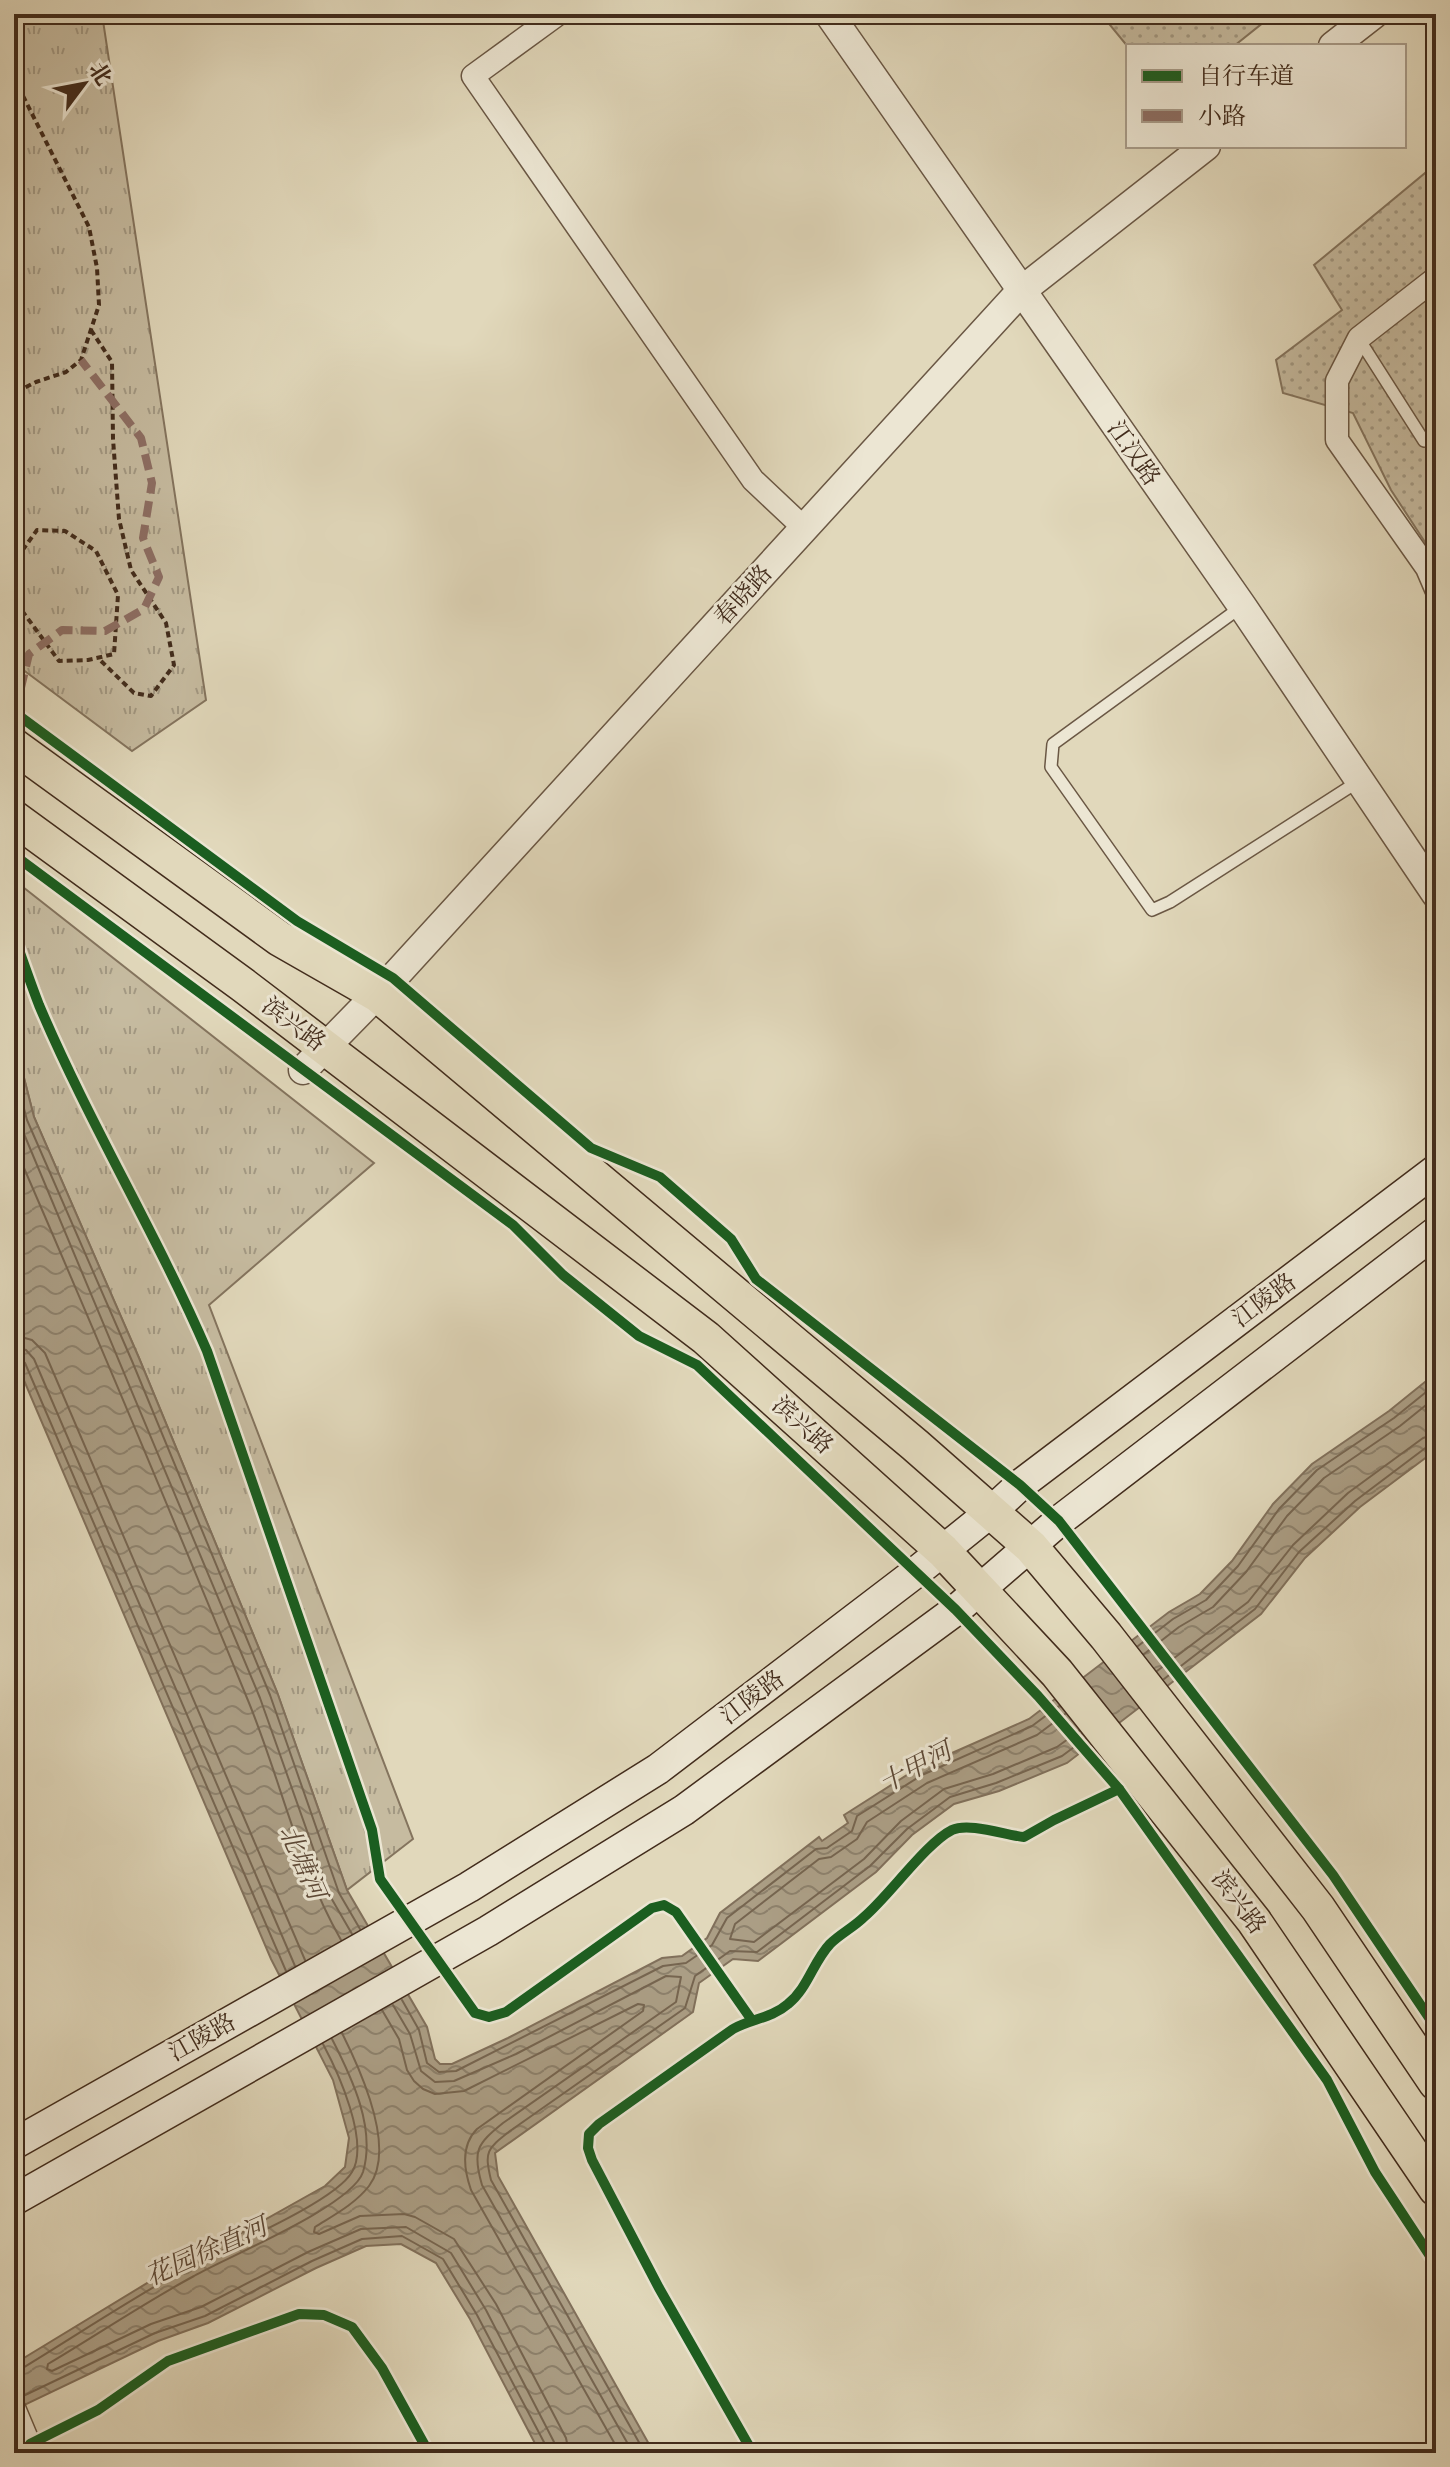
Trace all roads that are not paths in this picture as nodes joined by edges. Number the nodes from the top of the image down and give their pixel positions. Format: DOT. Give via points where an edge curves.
graph roads {
  1 [pos="558,14"];
  2 [pos="829,14"];
  3 [pos="1374,14"];
  4 [pos="1336,44"];
  5 [pos="1203,148"];
  6 [pos="1436,278"];
  7 [pos="1021,291"];
  8 [pos="1359,338"];
  9 [pos="1424,441"];
  10 [pos="804,528"];
  11 [pos="1436,589"];
  12 [pos="1242,606"];
  13 [pos="14,746"];
  14 [pos="1359,780"];
  15 [pos="14,818"];
  16 [pos="1436,894"];
  17 [pos="378,995"];
  18 [pos="314,1059"];
  19 [pos="1436,1170"];
  20 [pos="1436,1232"];
  21 [pos="992,1511"];
  22 [pos="1031,1547"];
  23 [pos="943,1551"];
  24 [pos="978,1589"];
  25 [pos="1436,2083"];
  26 [pos="14,2144"];
  27 [pos="1436,2189"];
  28 [pos="14,2200"];
  29 [pos="18,2418"];
  30 [pos="33,2453"];
  1 -- 10 [label="street" via="473,76 753,480"];
  2 -- 7 [label="street, 江汉路"];
  3 -- 4 [label="street"];
  5 -- 7 [label="street, 春晓路"];
  6 -- 8 [label="street"];
  7 -- 10 [label="street, 春晓路"];
  7 -- 12 [label="street, 江汉路"];
  8 -- 9 [label="lane"];
  8 -- 11 [label="street" via="1337,381 1337,440 1427,568"];
  10 -- 17 [label="street, 春晓路"];
  12 -- 14 [label="street, 江汉路"];
  12 -- 14 [label="lane" via="1053,744 1051,767 1152,910"];
  13 -- 17 [label="main road" via="280,939"];
  14 -- 16 [label="street, 江汉路"];
  15 -- 18 [label="main road, 滨兴路" via="243,985"];
  17 -- 18 [label="street, 春晓路"];
  17 -- 21 [label="main road"];
  18 -- 23 [label="main road, 滨兴路" via="706,1338"];
  19 -- 21 [label="main road, 江陵路"];
  20 -- 22 [label="main road, 江陵路"];
  21 -- 22 [label="main road"];
  21 -- 23 [label="main road, 江陵路"];
  22 -- 24 [label="main road, 江陵路"];
  22 -- 25 [label="main road" via="1318,1908"];
  23 -- 24 [label="main road, 滨兴路"];
  23 -- 26 [label="main road, 江陵路" via="658,1769 469,1887"];
  24 -- 27 [label="main road, 滨兴路" via="1057,1673 1254,1921"];
  24 -- 28 [label="main road, 江陵路" via="684,1810 488,1931"];
  29 -- 30 [label="street"];
}
